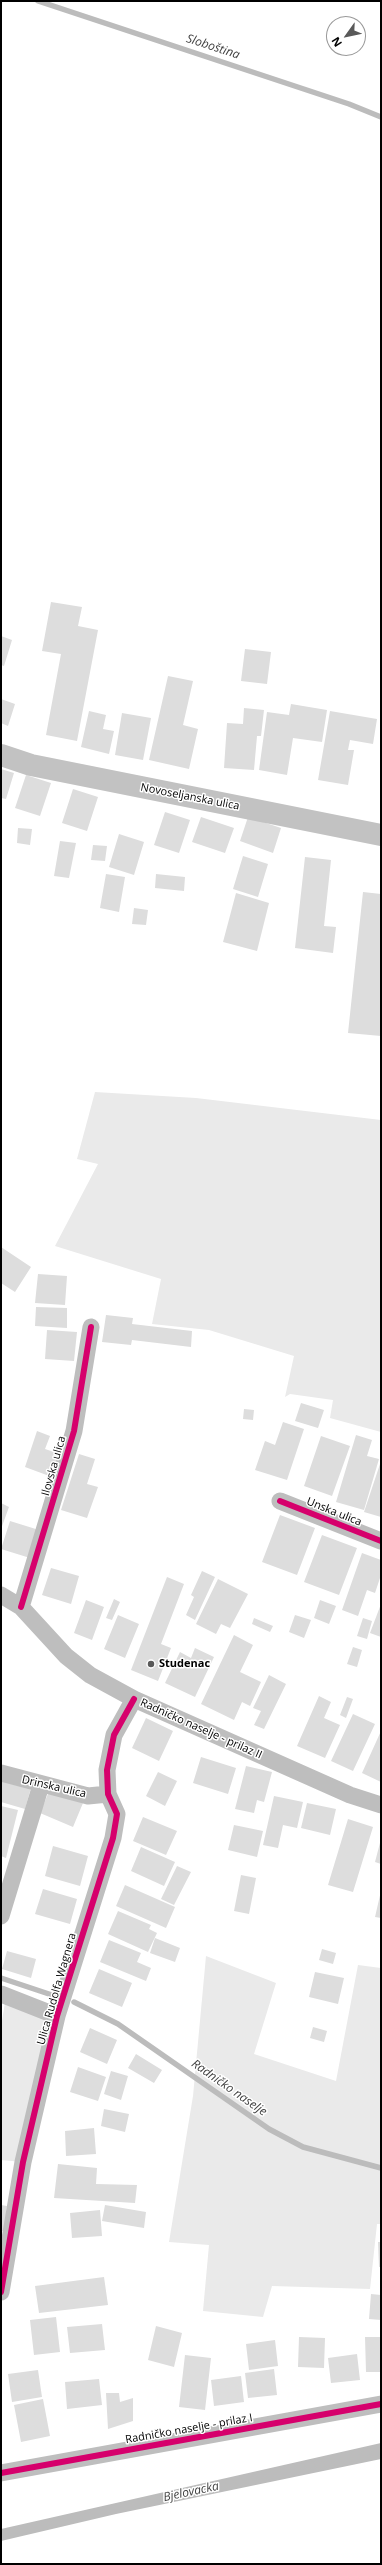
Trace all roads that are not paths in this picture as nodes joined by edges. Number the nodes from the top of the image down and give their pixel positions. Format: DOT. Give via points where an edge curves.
graph roads {
  1 [pos="1,755"];
  2 [pos="381,835"];
  3 [pos="91,1327"];
  4 [pos="280,1501"];
  5 [pos="381,1541"];
  6 [pos="1,1595"];
  7 [pos="21,1607"];
  8 [pos="134,1699"];
  9 [pos="1,1773"];
  10 [pos="41,1785"];
  11 [pos="108,1794"];
  12 [pos="381,1805"];
  13 [pos="1,1916"];
  14 [pos="1,1994"];
  15 [pos="57,2016"];
  16 [pos="1,2292"];
  17 [pos="381,2404"];
  18 [pos="1,2473"];
  1 -- 2 [label="main road, Novoseljanska ulica" via="31,765"];
  3 -- 7 [label="street, Ilovska ulica" via="74,1431"];
  4 -- 5 [label="street, Unska ulica"];
  6 -- 7 [label="street, Radničko naselje - prilaz II"];
  7 -- 8 [label="street, Radničko naselje - prilaz II" via="66,1656 90,1675"];
  8 -- 11 [label="street, Ulica Rudolfa Wagnera" via="114,1735 107,1770"];
  8 -- 12 [label="street, Radničko naselje - prilaz II" via="350,1795"];
  9 -- 10 [label="street, Drinska ulica"];
  10 -- 11 [label="street, Drinska ulica" via="88,1796"];
  10 -- 13 [label="street"];
  11 -- 15 [label="street, Ulica Rudolfa Wagnera" via="117,1814 113,1838"];
  14 -- 15 [label="street"];
  15 -- 16 [label="street, Ulica Rudolfa Wagnera" via="24,2162"];
  17 -- 18 [label="street, Radničko naselje - prilaz I"];
}
